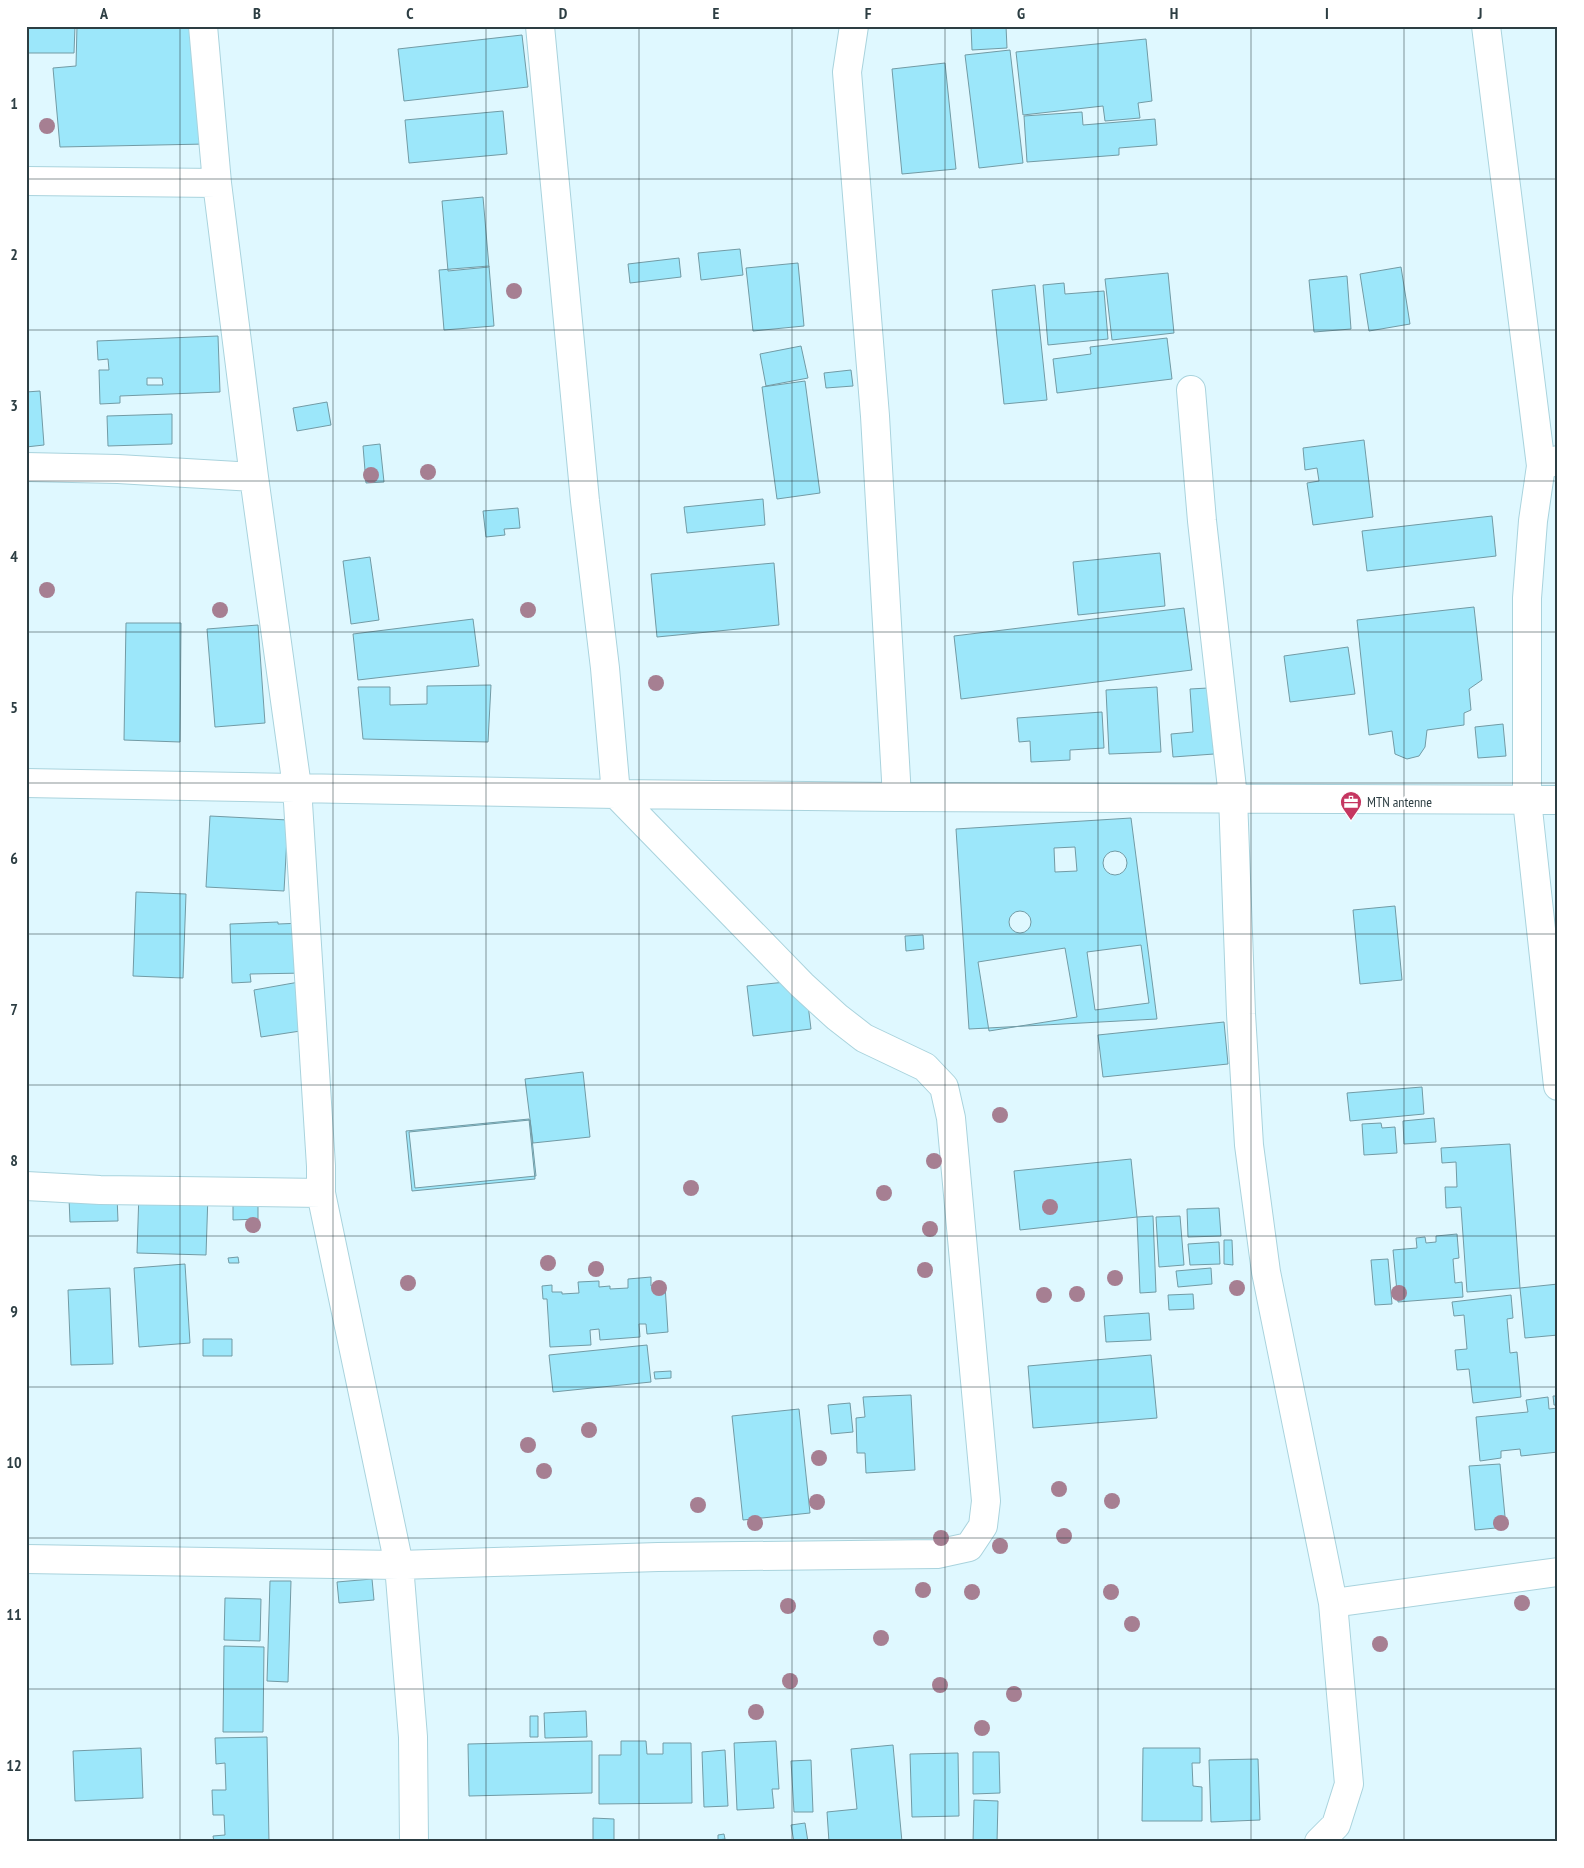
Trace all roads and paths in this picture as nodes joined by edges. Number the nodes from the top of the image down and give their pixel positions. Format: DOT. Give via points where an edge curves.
graph roads {
  1 [pos="203,26"];
  2 [pos="540,26"];
  3 [pos="854,26"];
  4 [pos="1486,26"];
  5 [pos="26,182"];
  6 [pos="217,183"];
  7 [pos="1191,390"];
  8 [pos="1549,463"];
  9 [pos="26,467"];
  10 [pos="254,477"];
  11 [pos="26,783"];
  12 [pos="297,788"];
  13 [pos="616,794"];
  14 [pos="897,797"];
  15 [pos="1233,797"];
  16 [pos="1528,800"];
  17 [pos="1558,800"];
  18 [pos="1558,1086"];
  19 [pos="26,1186"];
  20 [pos="321,1193"];
  21 [pos="26,1559"];
  22 [pos="399,1565"];
  23 [pos="1558,1572"];
  24 [pos="1333,1602"];
  25 [pos="414,1842"];
  26 [pos="1318,1842"];
  1 -- 6 [label="street"];
  2 -- 13 [label="street"];
  3 -- 14 [label="street" via="847,72 875,416"];
  4 -- 8 [label="street"];
  5 -- 6 [label="street"];
  6 -- 10 [label="street"];
  7 -- 15 [label="street" via="1202,521"];
  8 -- 16 [label="street" via="1534,521 1527,598"];
  9 -- 10 [label="street"];
  10 -- 12 [label="street"];
  11 -- 12 [label="street"];
  12 -- 13 [label="street"];
  12 -- 20 [label="street"];
  13 -- 14 [label="street"];
  13 -- 22 [label="street" via="837,1017 864,1038 925,1067 944,1087 951,1118 986,1501 983,1526 969,1547 937,1554 658,1557"];
  14 -- 15 [label="street"];
  15 -- 16 [label="street"];
  15 -- 24 [label="street" via="1249,1145 1266,1272"];
  16 -- 17 [label="street"];
  16 -- 18 [label="street"];
  19 -- 20 [label="street"];
  20 -- 22 [label="street"];
  21 -- 22 [label="street"];
  22 -- 25 [label="street" via="413,1737"];
  23 -- 24 [label="street"];
  24 -- 26 [label="street" via="1349,1784 1336,1825"];
}
